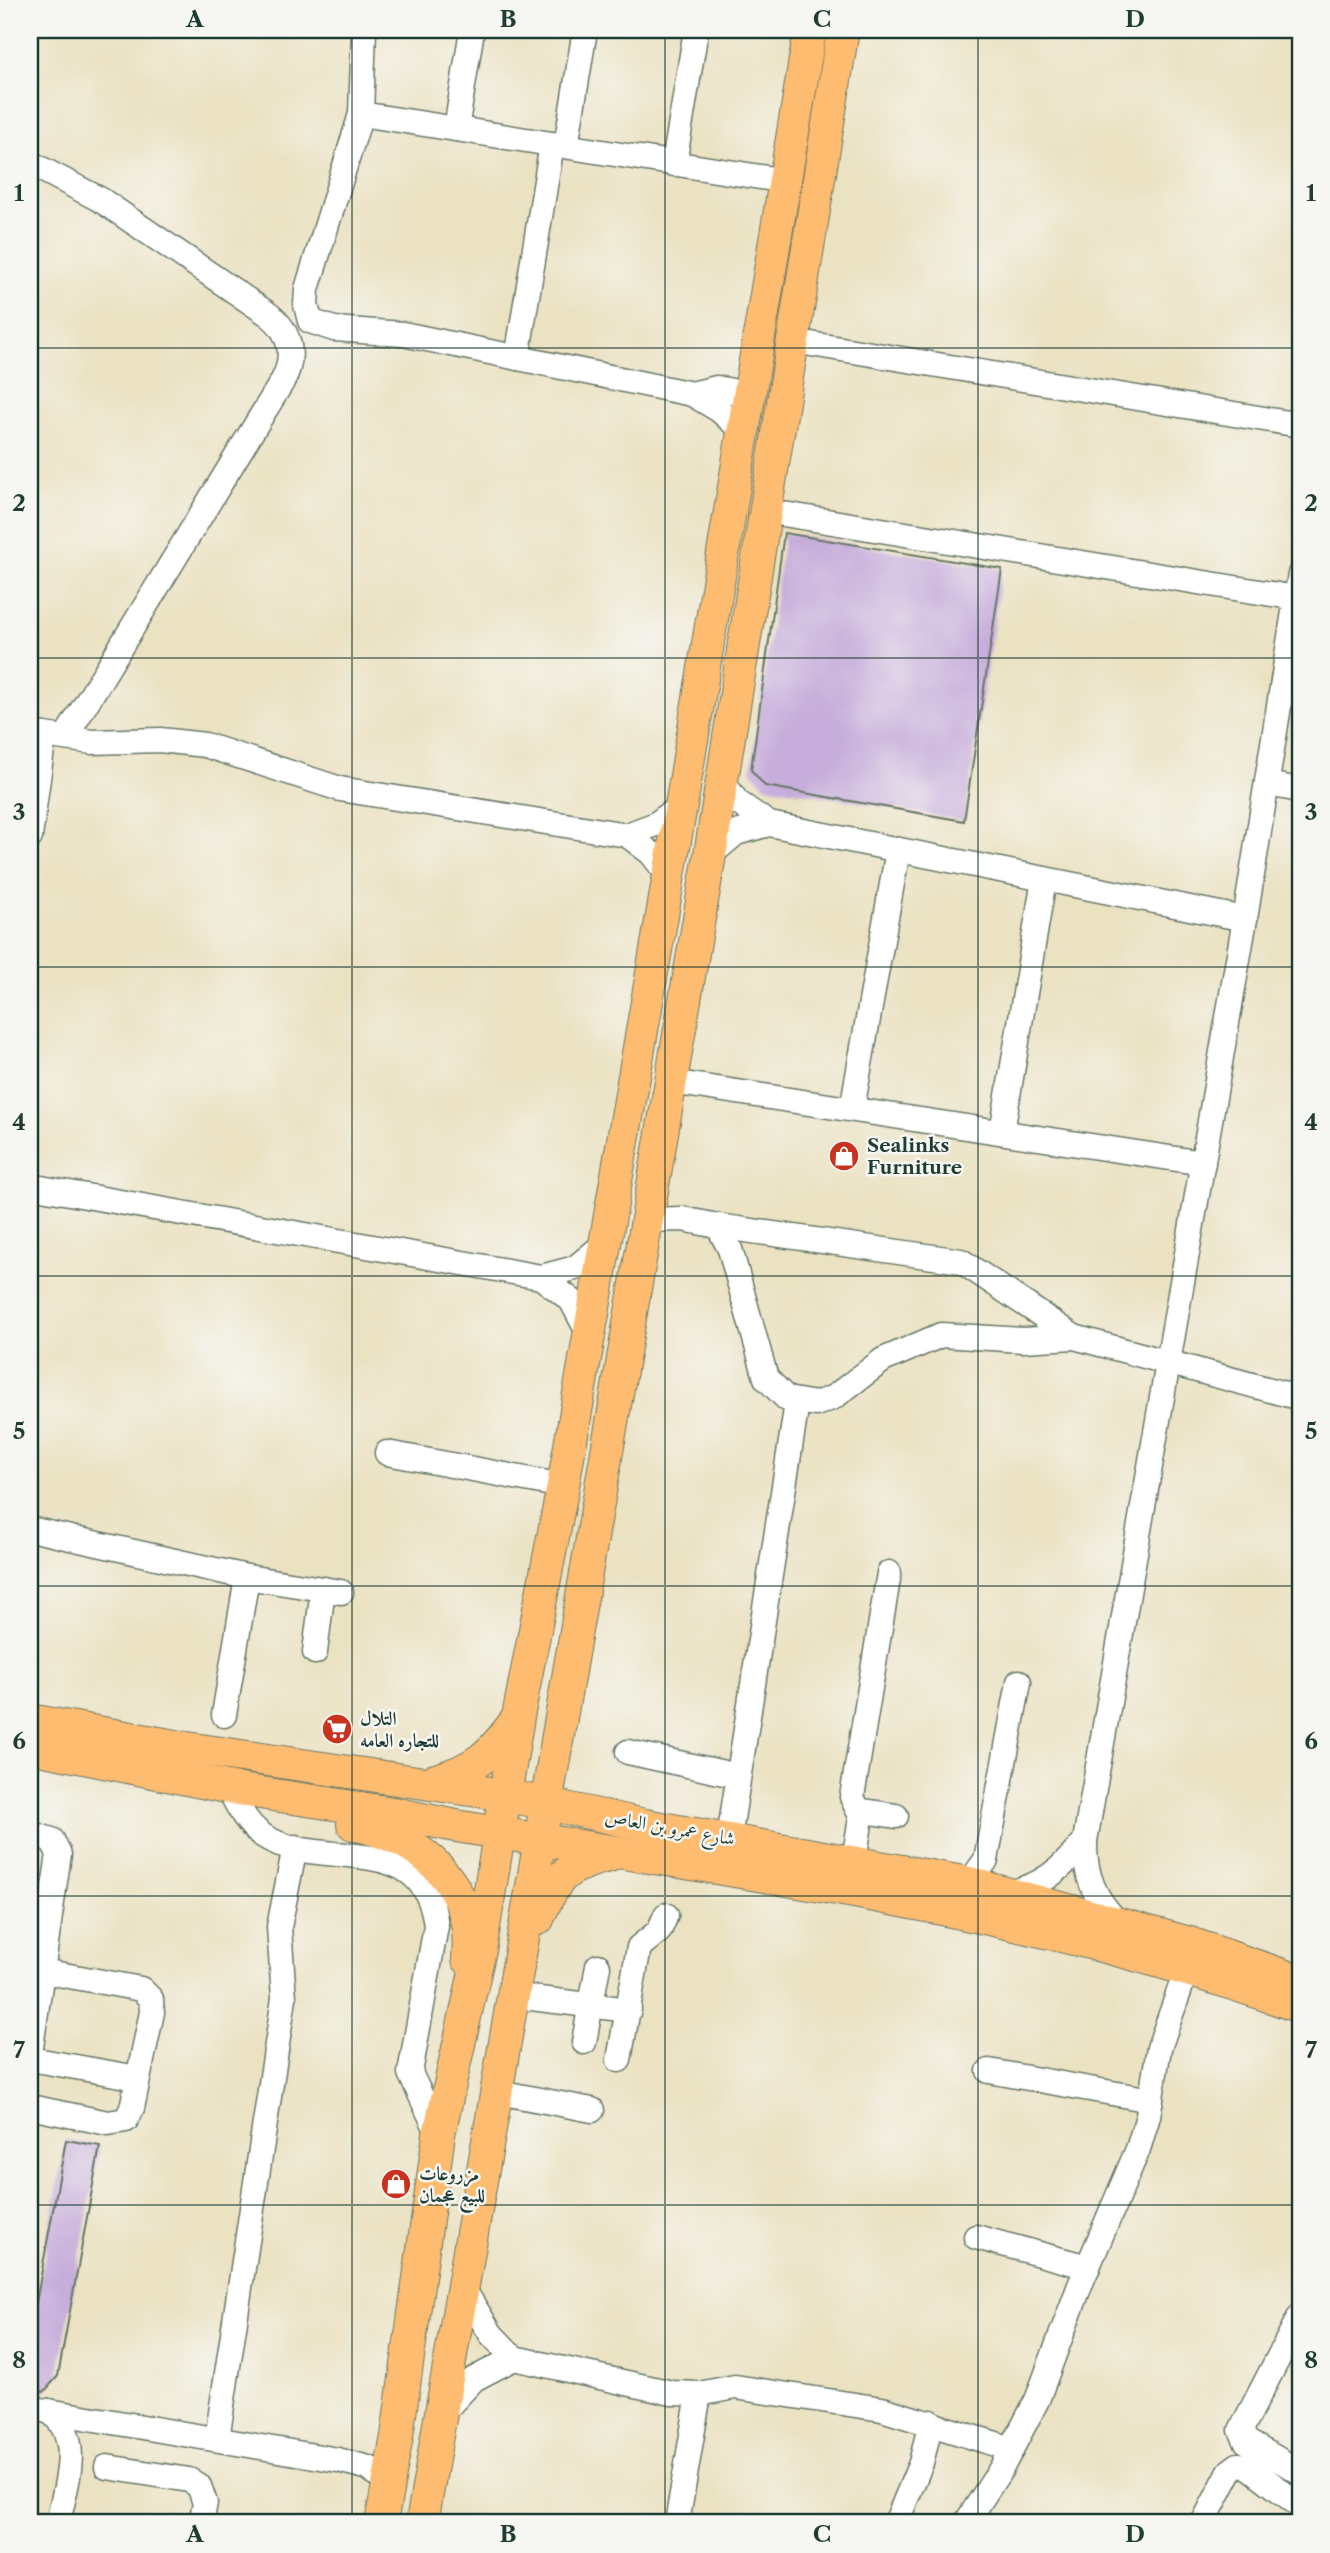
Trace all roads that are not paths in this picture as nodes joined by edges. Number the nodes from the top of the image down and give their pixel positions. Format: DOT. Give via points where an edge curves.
graph roads {
  1 [pos="364,30"];
  2 [pos="472,30"];
  3 [pos="585,30"];
  4 [pos="696,30"];
  5 [pos="810,30"];
  6 [pos="844,30"];
  7 [pos="361,114"];
  8 [pos="456,129"];
  9 [pos="559,145"];
  10 [pos="30,163"];
  11 [pos="674,164"];
  12 [pos="785,186"];
  13 [pos="310,321"];
  14 [pos="286,337"];
  15 [pos="793,341"];
  16 [pos="517,358"];
  17 [pos="692,394"];
  18 [pos="747,394"];
  19 [pos="1300,425"];
  20 [pos="741,430"];
  21 [pos="765,511"];
  22 [pos="1298,586"];
  23 [pos="46,735"];
  24 [pos="722,780"];
  25 [pos="1267,784"];
  26 [pos="1300,790"];
  27 [pos="681,806"];
  28 [pos="769,824"];
  29 [pos="627,835"];
  30 [pos="30,837"];
  31 [pos="898,850"];
  32 [pos="710,855"];
  33 [pos="669,876"];
  34 [pos="1044,879"];
  35 [pos="1245,919"];
  36 [pos="671,1082"];
  37 [pos="852,1109"];
  38 [pos="1002,1132"];
  39 [pos="1203,1163"];
  40 [pos="30,1186"];
  41 [pos="647,1220"];
  42 [pos="718,1226"];
  43 [pos="603,1245"];
  44 [pos="541,1277"];
  45 [pos="589,1334"];
  46 [pos="1074,1337"];
  47 [pos="1169,1364"];
  48 [pos="1300,1398"];
  49 [pos="797,1403"];
  50 [pos="387,1453"];
  51 [pos="563,1486"];
  52 [pos="30,1529"];
  53 [pos="889,1573"];
  54 [pos="247,1577"];
  55 [pos="315,1652"];
  56 [pos="1019,1682"];
  57 [pos="224,1715"];
  58 [pos="518,1717"];
  59 [pos="30,1720"];
  60 [pos="558,1742"];
  61 [pos="30,1747"];
  62 [pos="628,1752"];
  63 [pos="738,1776"];
  64 [pos="422,1783"];
  65 [pos="240,1789"];
  66 [pos="505,1795"];
  67 [pos="547,1802"];
  68 [pos="862,1812"];
  69 [pos="896,1816"];
  70 [pos="619,1819"];
  71 [pos="30,1833"];
  72 [pos="499,1834"];
  73 [pos="729,1838"];
  74 [pos="541,1841"];
  75 [pos="1085,1841"];
  76 [pos="295,1847"];
  77 [pos="617,1854"];
  78 [pos="854,1860"];
  79 [pos="969,1883"];
  80 [pos="1004,1893"];
  81 [pos="666,1915"];
  82 [pos="1120,1924"];
  83 [pos="521,1959"];
  84 [pos="598,1966"];
  85 [pos="1187,1969"];
  86 [pos="42,1971"];
  87 [pos="1300,1981"];
  88 [pos="515,1996"];
  89 [pos="591,2006"];
  90 [pos="1300,2007"];
  91 [pos="629,2010"];
  92 [pos="584,2042"];
  93 [pos="30,2057"];
  94 [pos="619,2060"];
  95 [pos="989,2071"];
  96 [pos="138,2078"];
  97 [pos="449,2087"];
  98 [pos="498,2092"];
  99 [pos="1151,2100"];
  100 [pos="30,2107"];
  101 [pos="592,2110"];
  102 [pos="439,2134"];
  103 [pos="976,2238"];
  104 [pos="1088,2267"];
  105 [pos="464,2290"];
  106 [pos="1300,2316"];
  107 [pos="514,2358"];
  108 [pos="699,2394"];
  109 [pos="39,2409"];
  110 [pos="443,2413"];
  111 [pos="932,2422"];
  112 [pos="217,2440"];
  113 [pos="1012,2449"];
  114 [pos="107,2467"];
  115 [pos="1300,2472"];
  116 [pos="388,2484"];
  117 [pos="1300,2507"];
  118 [pos="977,2520"];
  119 [pos="58,2523"];
  120 [pos="201,2523"];
  121 [pos="381,2523"];
  122 [pos="422,2523"];
  123 [pos="677,2523"];
  124 [pos="896,2523"];
  125 [pos="1203,2523"];
  1 -- 7 [label="street"];
  2 -- 8 [label="street"];
  3 -- 9 [label="street"];
  4 -- 11 [label="street"];
  5 -- 12 [label="main road"];
  6 -- 15 [label="main road"];
  7 -- 8 [label="street"];
  7 -- 13 [label="street" via="307,289"];
  8 -- 9 [label="street"];
  9 -- 11 [label="street"];
  9 -- 16 [label="street"];
  10 -- 14 [label="street" via="152,233 276,321"];
  11 -- 12 [label="street"];
  12 -- 15 [label="main road" via="793,217 777,315 782,330"];
  12 -- 18 [label="main road"];
  13 -- 14 [label="street"];
  13 -- 16 [label="street" via="334,329 403,334"];
  14 -- 23 [label="street" via="290,362 282,382"];
  15 -- 19 [label="street"];
  15 -- 21 [label="main road"];
  16 -- 17 [label="street"];
  17 -- 18 [label="street" via="717,388"];
  17 -- 20 [label="street"];
  18 -- 20 [label="main road"];
  18 -- 21 [label="main road" via="763,418 757,487"];
  20 -- 27 [label="main road"];
  21 -- 22 [label="street"];
  21 -- 24 [label="main road"];
  22 -- 25 [label="street"];
  23 -- 29 [label="street" via="115,743 160,740 205,745 340,789"];
  23 -- 30 [label="street"];
  24 -- 28 [label="street" via="737,802"];
  24 -- 32 [label="main road"];
  25 -- 26 [label="street"];
  25 -- 35 [label="street"];
  27 -- 29 [label="street" via="656,824"];
  27 -- 33 [label="main road"];
  28 -- 31 [label="street"];
  28 -- 32 [label="street" via="736,833"];
  29 -- 33 [label="street" via="651,853"];
  31 -- 34 [label="street"];
  31 -- 37 [label="street"];
  32 -- 36 [label="main road"];
  33 -- 43 [label="main road"];
  34 -- 35 [label="street"];
  34 -- 38 [label="street"];
  35 -- 39 [label="street"];
  36 -- 37 [label="street"];
  36 -- 41 [label="main road"];
  37 -- 38 [label="street"];
  38 -- 39 [label="street"];
  39 -- 47 [label="street"];
  40 -- 44 [label="street"];
  41 -- 42 [label="street" via="682,1219"];
  41 -- 60 [label="main road"];
  42 -- 46 [label="street" via="961,1261"];
  42 -- 49 [label="street" via="730,1249 766,1378 779,1394"];
  43 -- 44 [label="street" via="575,1268"];
  43 -- 45 [label="main road"];
  44 -- 45 [label="street" via="571,1300"];
  45 -- 51 [label="main road"];
  46 -- 47 [label="street"];
  46 -- 49 [label="street" via="1023,1340 940,1335 883,1360 825,1401"];
  47 -- 48 [label="street"];
  47 -- 75 [label="street"];
  49 -- 63 [label="street"];
  50 -- 51 [label="street"];
  51 -- 58 [label="main road"];
  52 -- 54 [label="street"];
  53 -- 68 [label="street" via="852,1797"];
  54 -- 55 [label="street" via="332,1590"];
  54 -- 57 [label="street"];
  56 -- 79 [label="street" via="986,1860"];
  58 -- 64 [label="main road" via="499,1744 470,1768"];
  58 -- 66 [label="main road"];
  59 -- 64 [label="main road, شارع عمرو بن العاص"];
  60 -- 67 [label="main road"];
  60 -- 70 [label="main road" via="575,1787"];
  61 -- 65 [label="main road, شارع عمرو بن العاص"];
  62 -- 63 [label="street"];
  63 -- 73 [label="street"];
  64 -- 66 [label="main road, شارع عمرو بن العاص"];
  65 -- 72 [label="main road, شارع عمرو بن العاص"];
  65 -- 76 [label="street" via="253,1828 272,1841"];
  65 -- 97 [label="main road" via="302,1814 396,1836 421,1850 446,1877 463,1911 469,1948 448,2064"];
  66 -- 67 [label="main road, شارع عمرو بن العاص"];
  66 -- 72 [label="main road"];
  67 -- 70 [label="main road, شارع عمرو بن العاص"];
  67 -- 74 [label="main road"];
  68 -- 69 [label="street"];
  68 -- 78 [label="street"];
  70 -- 73 [label="main road, شارع عمرو بن العاص"];
  71 -- 86 [label="street" via="52,1840 59,1854"];
  72 -- 74 [label="main road, شارع عمرو بن العاص"];
  72 -- 97 [label="main road" via="481,1945"];
  73 -- 78 [label="main road, شارع عمرو بن العاص"];
  74 -- 77 [label="main road, شارع عمرو بن العاص"];
  74 -- 83 [label="main road"];
  75 -- 80 [label="street" via="1040,1883"];
  75 -- 82 [label="street" via="1092,1887"];
  76 -- 102 [label="street" via="393,1863 415,1877 430,1900 435,1940 410,2073"];
  76 -- 112 [label="street" via="278,1937 284,1998"];
  77 -- 83 [label="main road" via="569,1868 560,1876"];
  77 -- 85 [label="main road, شارع عمرو بن العاص" via="986,1917"];
  78 -- 79 [label="main road, شارع عمرو بن العاص"];
  79 -- 80 [label="main road, شارع عمرو بن العاص"];
  80 -- 82 [label="main road, شارع عمرو بن العاص"];
  81 -- 91 [label="street" via="659,1931 639,1947"];
  82 -- 87 [label="main road, شارع عمرو بن العاص"];
  83 -- 88 [label="main road"];
  84 -- 89 [label="street"];
  85 -- 90 [label="main road, شارع عمرو بن العاص"];
  85 -- 99 [label="street" via="1159,2048"];
  86 -- 93 [label="street"];
  86 -- 96 [label="street" via="147,1993 152,2012"];
  88 -- 89 [label="street"];
  88 -- 98 [label="main road"];
  89 -- 91 [label="street"];
  89 -- 92 [label="street"];
  91 -- 94 [label="street"];
  93 -- 96 [label="street"];
  95 -- 99 [label="street"];
  96 -- 100 [label="street" via="130,2114 121,2123"];
  97 -- 102 [label="main road"];
  98 -- 101 [label="street"];
  98 -- 105 [label="main road"];
  99 -- 104 [label="street" via="1138,2149"];
  102 -- 116 [label="main road"];
  103 -- 104 [label="street"];
  104 -- 113 [label="street" via="1037,2400"];
  105 -- 107 [label="street" via="491,2334"];
  105 -- 110 [label="main road"];
  106 -- 115 [label="street" via="1241,2430 1246,2441"];
  107 -- 108 [label="street" via="672,2393"];
  107 -- 110 [label="street" via="474,2379"];
  108 -- 111 [label="street" via="723,2388 751,2389 882,2409"];
  108 -- 123 [label="street"];
  109 -- 112 [label="street"];
  109 -- 119 [label="street" via="65,2426 71,2443"];
  110 -- 122 [label="main road"];
  111 -- 113 [label="street"];
  111 -- 124 [label="street" via="922,2463"];
  112 -- 116 [label="street" via="351,2462 369,2468"];
  113 -- 118 [label="street"];
  114 -- 120 [label="street" via="189,2480 199,2486 205,2503"];
  116 -- 121 [label="main road"];
  117 -- 125 [label="street" via="1248,2466 1238,2465 1230,2471"];
}
